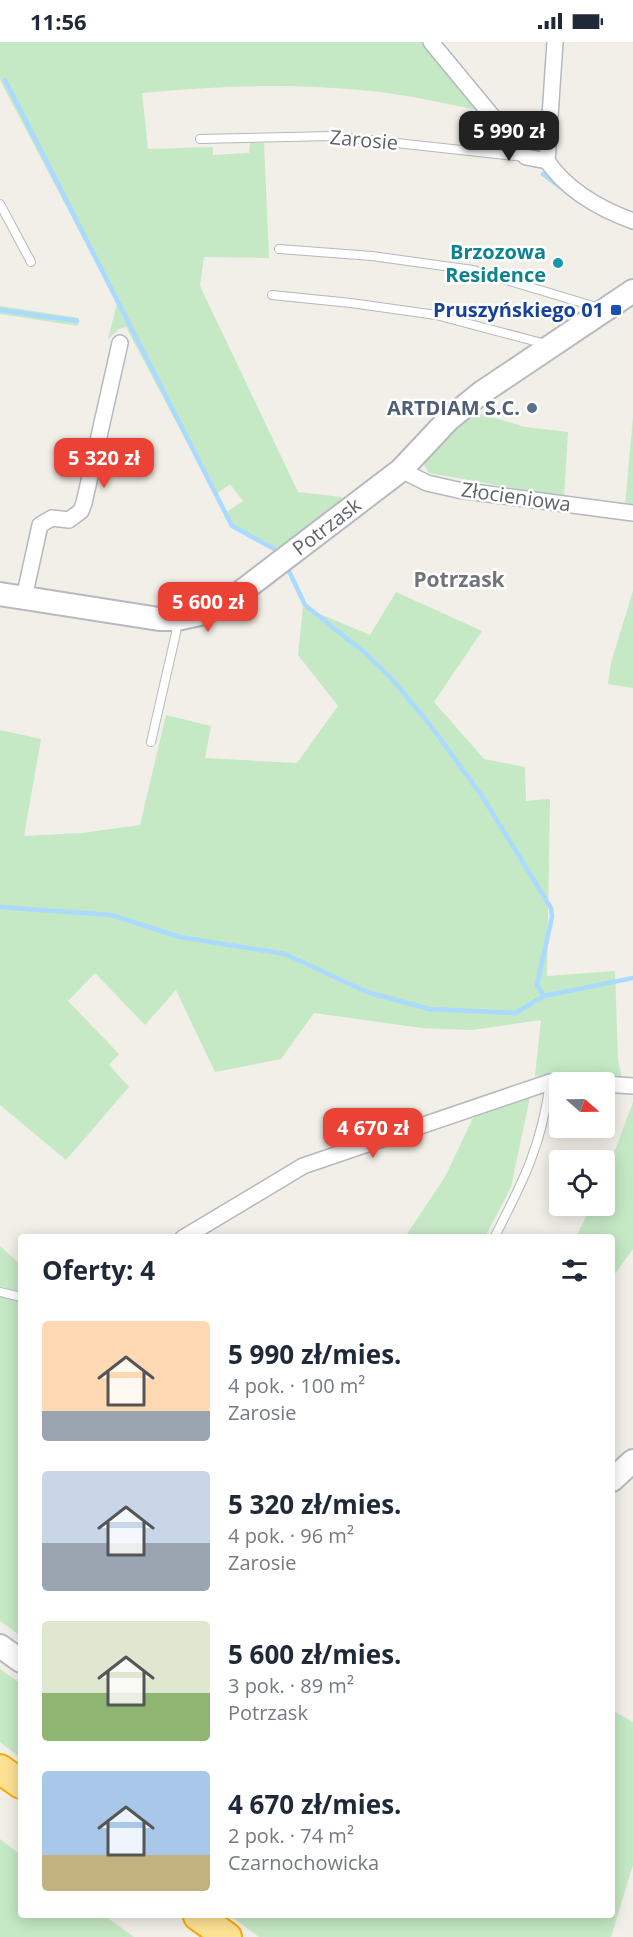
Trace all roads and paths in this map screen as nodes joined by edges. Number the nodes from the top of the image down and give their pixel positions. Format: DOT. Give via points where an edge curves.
graph roads {
  1 [pos="431,42"];
  2 [pos="555,42"];
  3 [pos="200,139"];
  4 [pos="526,157"];
  5 [pos="547,161"];
  6 [pos="0,204"];
  7 [pos="633,221"];
  8 [pos="279,249"];
  9 [pos="31,262"];
  10 [pos="633,291"];
  11 [pos="272,295"];
  12 [pos="599,313"];
  13 [pos="120,343"];
  14 [pos="547,350"];
  15 [pos="402,470"];
  16 [pos="633,513"];
  17 [pos="0,594"];
  18 [pos="24,598"];
  19 [pos="177,619"];
  20 [pos="152,742"];
  21 [pos="549,1082"];
  22 [pos="615,1085"];
  23 [pos="633,1086"];
  24 [pos="549,1087"];
  25 [pos="190,1234"];
  26 [pos="496,1234"];
  27 [pos="0,1292"];
  28 [pos="18,1297"];
  29 [pos="633,1461"];
  30 [pos="615,1477"];
  31 [pos="0,1646"];
  32 [pos="18,1659"];
  33 [pos="0,1769"];
  34 [pos="18,1782"];
  35 [pos="201,1918"];
  36 [pos="227,1937"];
  1 -- 4 [label="street"];
  2 -- 5 [label="street"];
  3 -- 4 [label="lane, Zarosie" via="332,136"];
  4 -- 5 [label="street, Zarosie"];
  5 -- 7 [label="street" via="558,177 579,194"];
  6 -- 9 [label="lane"];
  8 -- 12 [label="lane" via="372,256 473,270 592,306"];
  10 -- 12 [label="street, Potrzask"];
  11 -- 14 [label="lane" via="436,315 542,342"];
  12 -- 14 [label="street, Potrzask"];
  13 -- 18 [label="street" via="81,511 69,520 52,518 40,525"];
  14 -- 15 [label="street, Potrzask" via="448,420"];
  15 -- 16 [label="street, Złocieniowa" via="427,483 458,490"];
  15 -- 19 [label="street, Potrzask" via="237,595 204,613"];
  17 -- 18 [label="street, Potrzask"];
  18 -- 19 [label="street, Potrzask" via="103,612"];
  19 -- 20 [label="lane"];
  21 -- 25 [label="street" via="303,1166"];
  22 -- 23 [label="street"];
  24 -- 26 [label="lane" via="537,1150"];
  27 -- 28 [label="lane"];
  29 -- 30 [label="street"];
  31 -- 32 [label="street"];
  33 -- 34 [label="highway"];
  35 -- 36 [label="highway"];
}
